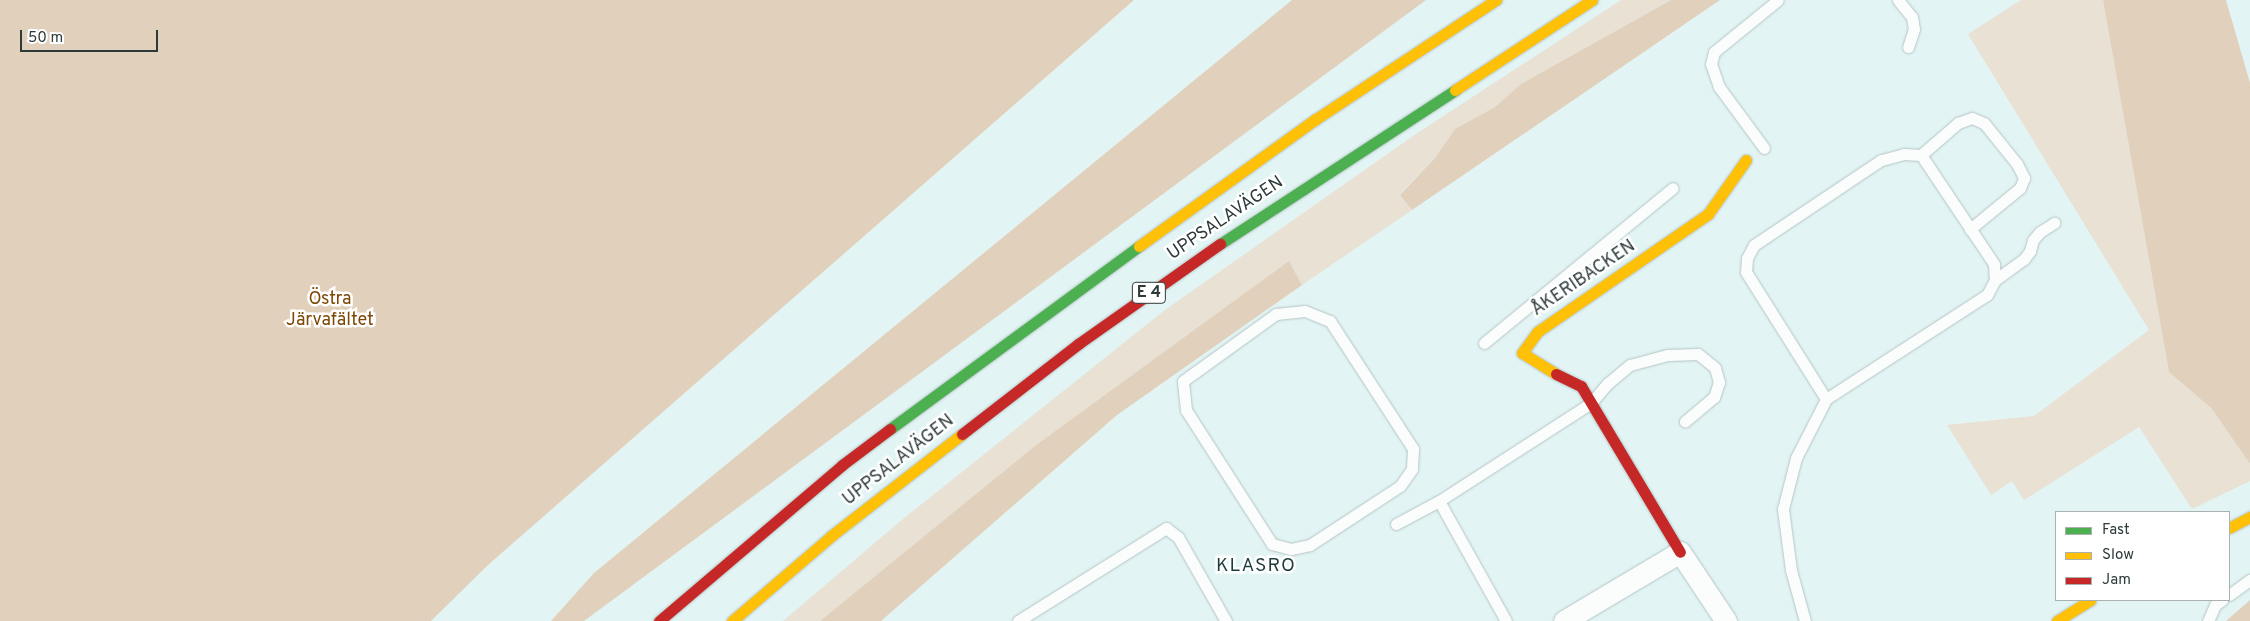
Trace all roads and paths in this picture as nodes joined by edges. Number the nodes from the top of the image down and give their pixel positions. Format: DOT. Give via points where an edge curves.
graph roads {
  1 [pos="1496,0"];
  2 [pos="1592,0"];
  3 [pos="1778,0"];
  4 [pos="1898,0"];
  5 [pos="1908,47"];
  6 [pos="1764,148"];
  7 [pos="1921,155"];
  8 [pos="1746,160"];
  9 [pos="1672,188"];
  10 [pos="2054,222"];
  11 [pos="1970,228"];
  12 [pos="1995,280"];
  13 [pos="1484,343"];
  14 [pos="1373,388"];
  15 [pos="1826,399"];
  16 [pos="1591,403"];
  17 [pos="1685,421"];
  18 [pos="1440,501"];
  19 [pos="2250,517"];
  20 [pos="1396,524"];
  21 [pos="2230,527"];
  22 [pos="1680,552"];
  23 [pos="2250,580"];
  24 [pos="2230,594"];
  25 [pos="2088,601"];
  26 [pos="2221,601"];
  27 [pos="659,621"];
  28 [pos="732,621"];
  29 [pos="1018,621"];
  30 [pos="1226,621"];
  31 [pos="1506,621"];
  32 [pos="1564,621"];
  33 [pos="1726,621"];
  34 [pos="1805,621"];
  35 [pos="2057,621"];
  36 [pos="2208,621"];
  1 -- 27 [label="main road, UPPSALAVÄGEN / E 4" via="1316,119 842,465"];
  2 -- 28 [label="main road, UPPSALAVÄGEN / E 4" via="1210,250 1078,344 831,536"];
  3 -- 6 [label="lane" via="1714,52 1711,64 1719,87"];
  4 -- 5 [label="lane" via="1912,16 1914,29"];
  7 -- 11 [label="lane"];
  7 -- 11 [label="lane" via="1958,123 1972,118 1984,123 2017,164 2024,178 2020,188"];
  7 -- 15 [label="lane" via="1904,154 1881,160 1754,245 1747,258 1746,272"];
  8 -- 16 [label="main road, ÅKERIBACKEN" via="1708,214 1537,332 1522,353 1547,370 1581,386"];
  9 -- 13 [label="lane"];
  10 -- 12 [label="lane" via="2033,240 2024,259"];
  11 -- 12 [label="lane" via="1994,264"];
  12 -- 15 [label="lane" via="1986,295"];
  14 -- 14 [label="lane" via="1330,321 1305,311 1276,314 1183,381 1183,398 1186,410 1272,544 1291,549 1310,545 1400,486 1412,469 1413,449"];
  15 -- 34 [label="lane" via="1796,458 1783,509 1791,570"];
  16 -- 17 [label="lane" via="1607,384 1630,366 1668,355 1698,354 1715,368 1719,382 1714,397"];
  16 -- 18 [label="lane"];
  16 -- 22 [label="main road, ÅKERIBACKEN"];
  18 -- 20 [label="lane"];
  18 -- 31 [label="lane"];
  19 -- 21 [label="main road"];
  22 -- 32 [label="street"];
  22 -- 33 [label="street"];
  23 -- 24 [label="lane"];
  25 -- 35 [label="main road"];
  26 -- 36 [label="lane" via="2215,605"];
  29 -- 30 [label="lane" via="1166,528 1178,537"];
}
